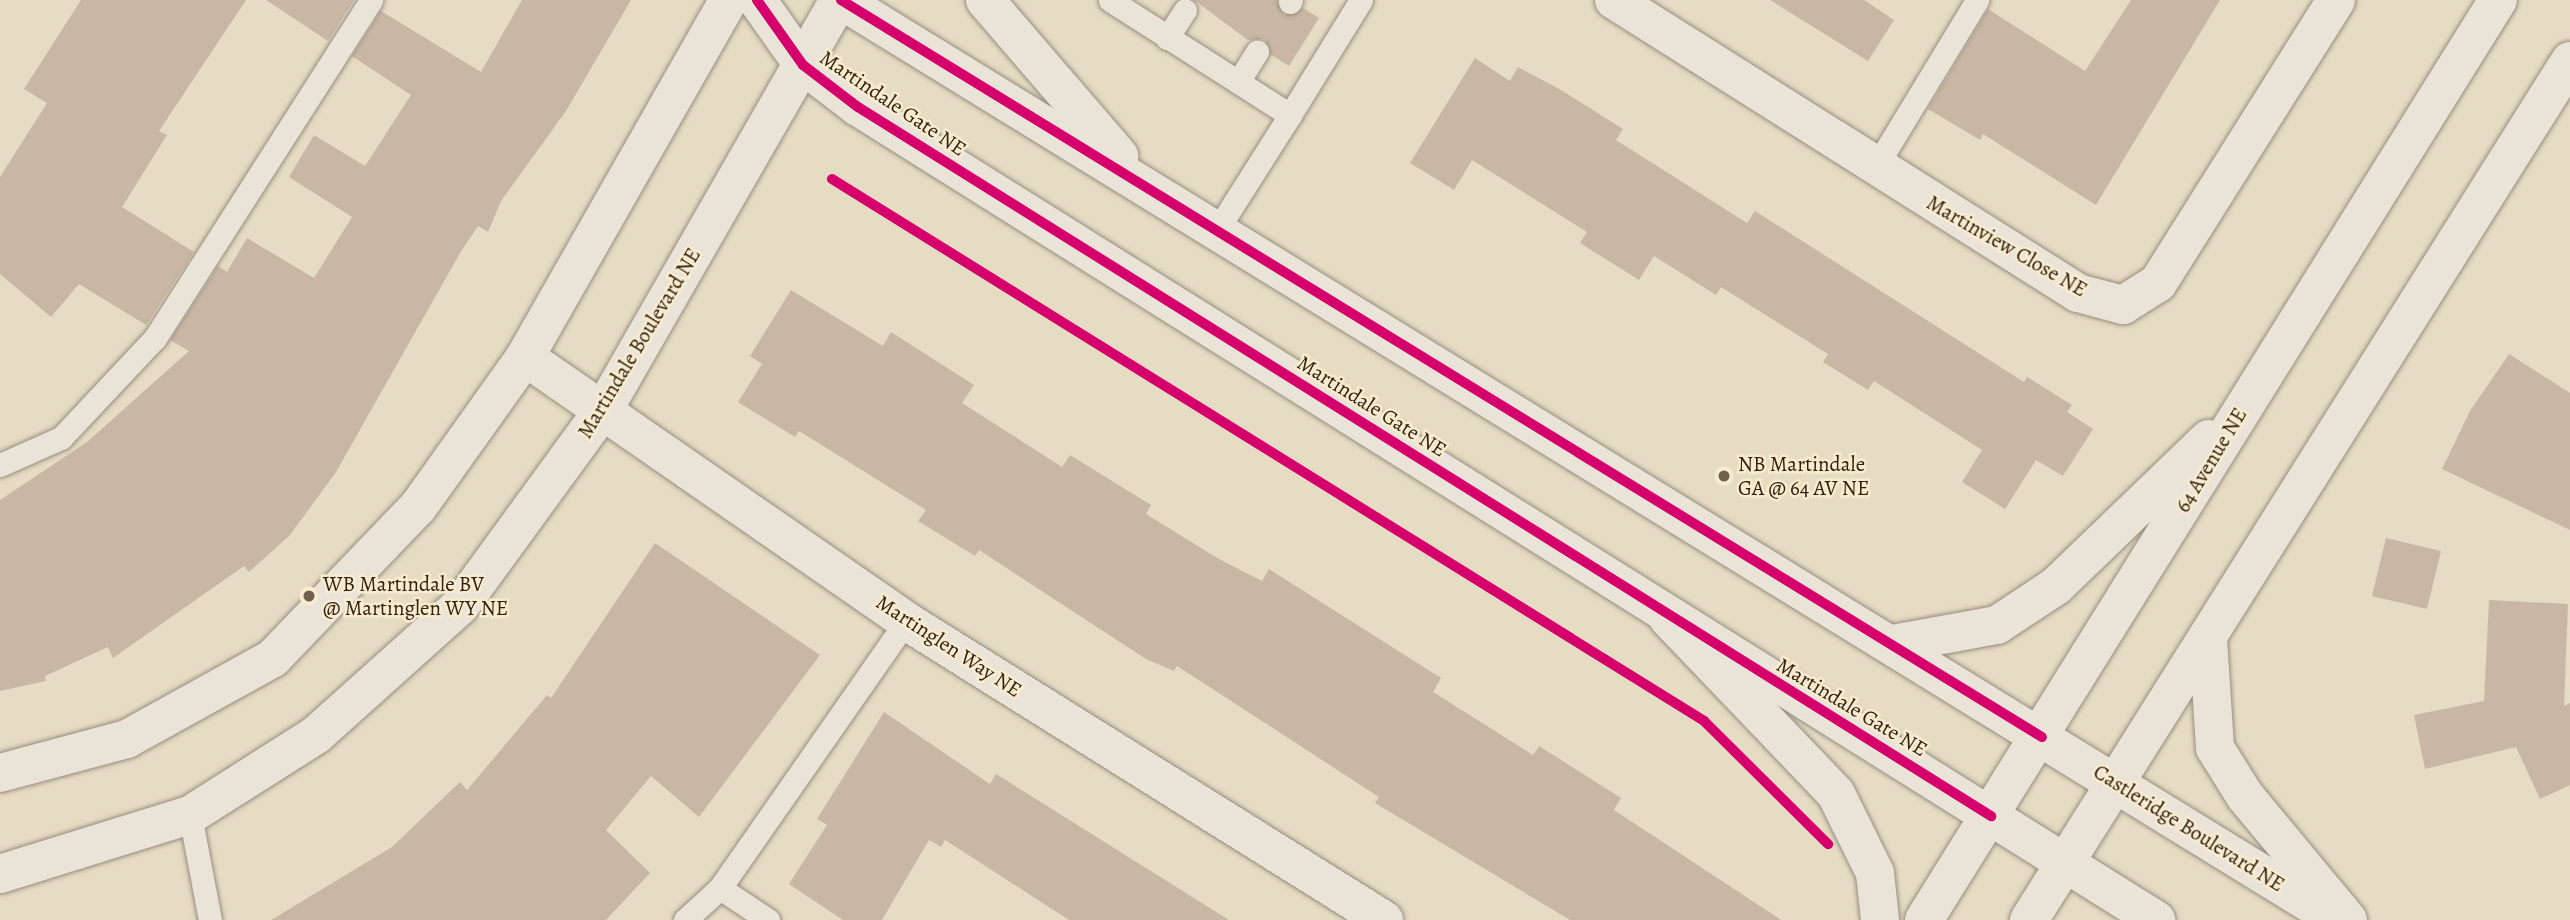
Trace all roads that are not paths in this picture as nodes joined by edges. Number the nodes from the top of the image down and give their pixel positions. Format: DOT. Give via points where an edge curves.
graph roads {
  1 [pos="371,0"];
  2 [pos="729,0"];
  3 [pos="757,0"];
  4 [pos="840,0"];
  5 [pos="985,0"];
  6 [pos="1110,0"];
  7 [pos="1614,0"];
  8 [pos="1977,0"];
  9 [pos="2336,0"];
  10 [pos="2498,0"];
  11 [pos="1357,2"];
  12 [pos="1185,10"];
  13 [pos="1167,38"];
  14 [pos="1258,51"];
  15 [pos="2570,61"];
  16 [pos="803,65"];
  17 [pos="1238,82"];
  18 [pos="1290,114"];
  19 [pos="1875,168"];
  20 [pos="1146,187"];
  21 [pos="1217,230"];
  22 [pos="525,357"];
  23 [pos="2246,403"];
  24 [pos="605,407"];
  25 [pos="0,465"];
  26 [pos="1668,618"];
  27 [pos="906,621"];
  28 [pos="2208,639"];
  29 [pos="1893,644"];
  30 [pos="2042,737"];
  31 [pos="0,773"];
  32 [pos="2115,782"];
  33 [pos="190,815"];
  34 [pos="1991,816"];
  35 [pos="2065,862"];
  36 [pos="0,874"];
  37 [pos="720,888"];
  38 [pos="210,920"];
  39 [pos="685,920"];
  40 [pos="768,920"];
  41 [pos="1384,920"];
  42 [pos="1880,920"];
  43 [pos="1924,920"];
  44 [pos="2029,920"];
  45 [pos="2156,920"];
  46 [pos="2337,920"];
  47 [pos="2348,920"];
  1 -- 25 [label="lane" via="155,338 61,438"];
  2 -- 22 [label="street"];
  3 -- 16 [label="street, Martindale Gate NE"];
  4 -- 16 [label="street, Martindale Boulevard NE"];
  4 -- 20 [label="street"];
  5 -- 20 [label="street"];
  6 -- 13 [label="lane"];
  7 -- 19 [label="street, Martinview Close NE"];
  8 -- 19 [label="lane"];
  9 -- 19 [label="street, Martinview Close NE" via="2158,283 2123,305 2078,293"];
  10 -- 23 [label="street, 64 Avenue NE"];
  11 -- 18 [label="lane"];
  12 -- 13 [label="lane"];
  13 -- 17 [label="lane"];
  14 -- 17 [label="lane"];
  15 -- 28 [label="street"];
  16 -- 24 [label="street, Martindale Boulevard NE"];
  16 -- 26 [label="street, Martindale Gate NE" via="858,107"];
  17 -- 18 [label="lane"];
  18 -- 21 [label="lane"];
  20 -- 21 [label="street"];
  21 -- 29 [label="street"];
  22 -- 24 [label="street, Martinglen Way NE"];
  22 -- 31 [label="street" via="418,507 273,658 127,739"];
  23 -- 29 [label="street" via="2056,586 1997,625"];
  23 -- 30 [label="street, 64 Avenue NE"];
  24 -- 27 [label="street, Martinglen Way NE"];
  24 -- 33 [label="street, Martindale Boulevard NE" via="460,606 316,735"];
  26 -- 34 [label="street, Martindale Gate NE"];
  26 -- 42 [label="street" via="1836,794 1875,873"];
  27 -- 37 [label="lane"];
  27 -- 41 [label="street, Martinglen Way NE"];
  28 -- 32 [label="street"];
  28 -- 47 [label="street" via="2215,748 2245,796"];
  29 -- 30 [label="street"];
  30 -- 32 [label="street, Castleridge Boulevard NE"];
  30 -- 34 [label="street, 64 Avenue NE"];
  32 -- 35 [label="street"];
  32 -- 46 [label="street, Castleridge Boulevard NE"];
  33 -- 36 [label="street, Martindale Boulevard NE"];
  33 -- 38 [label="lane"];
  34 -- 35 [label="street"];
  34 -- 43 [label="street, 64 Avenue NE"];
  35 -- 44 [label="street"];
  35 -- 45 [label="street"];
  37 -- 39 [label="lane"];
  37 -- 40 [label="lane"];
}
